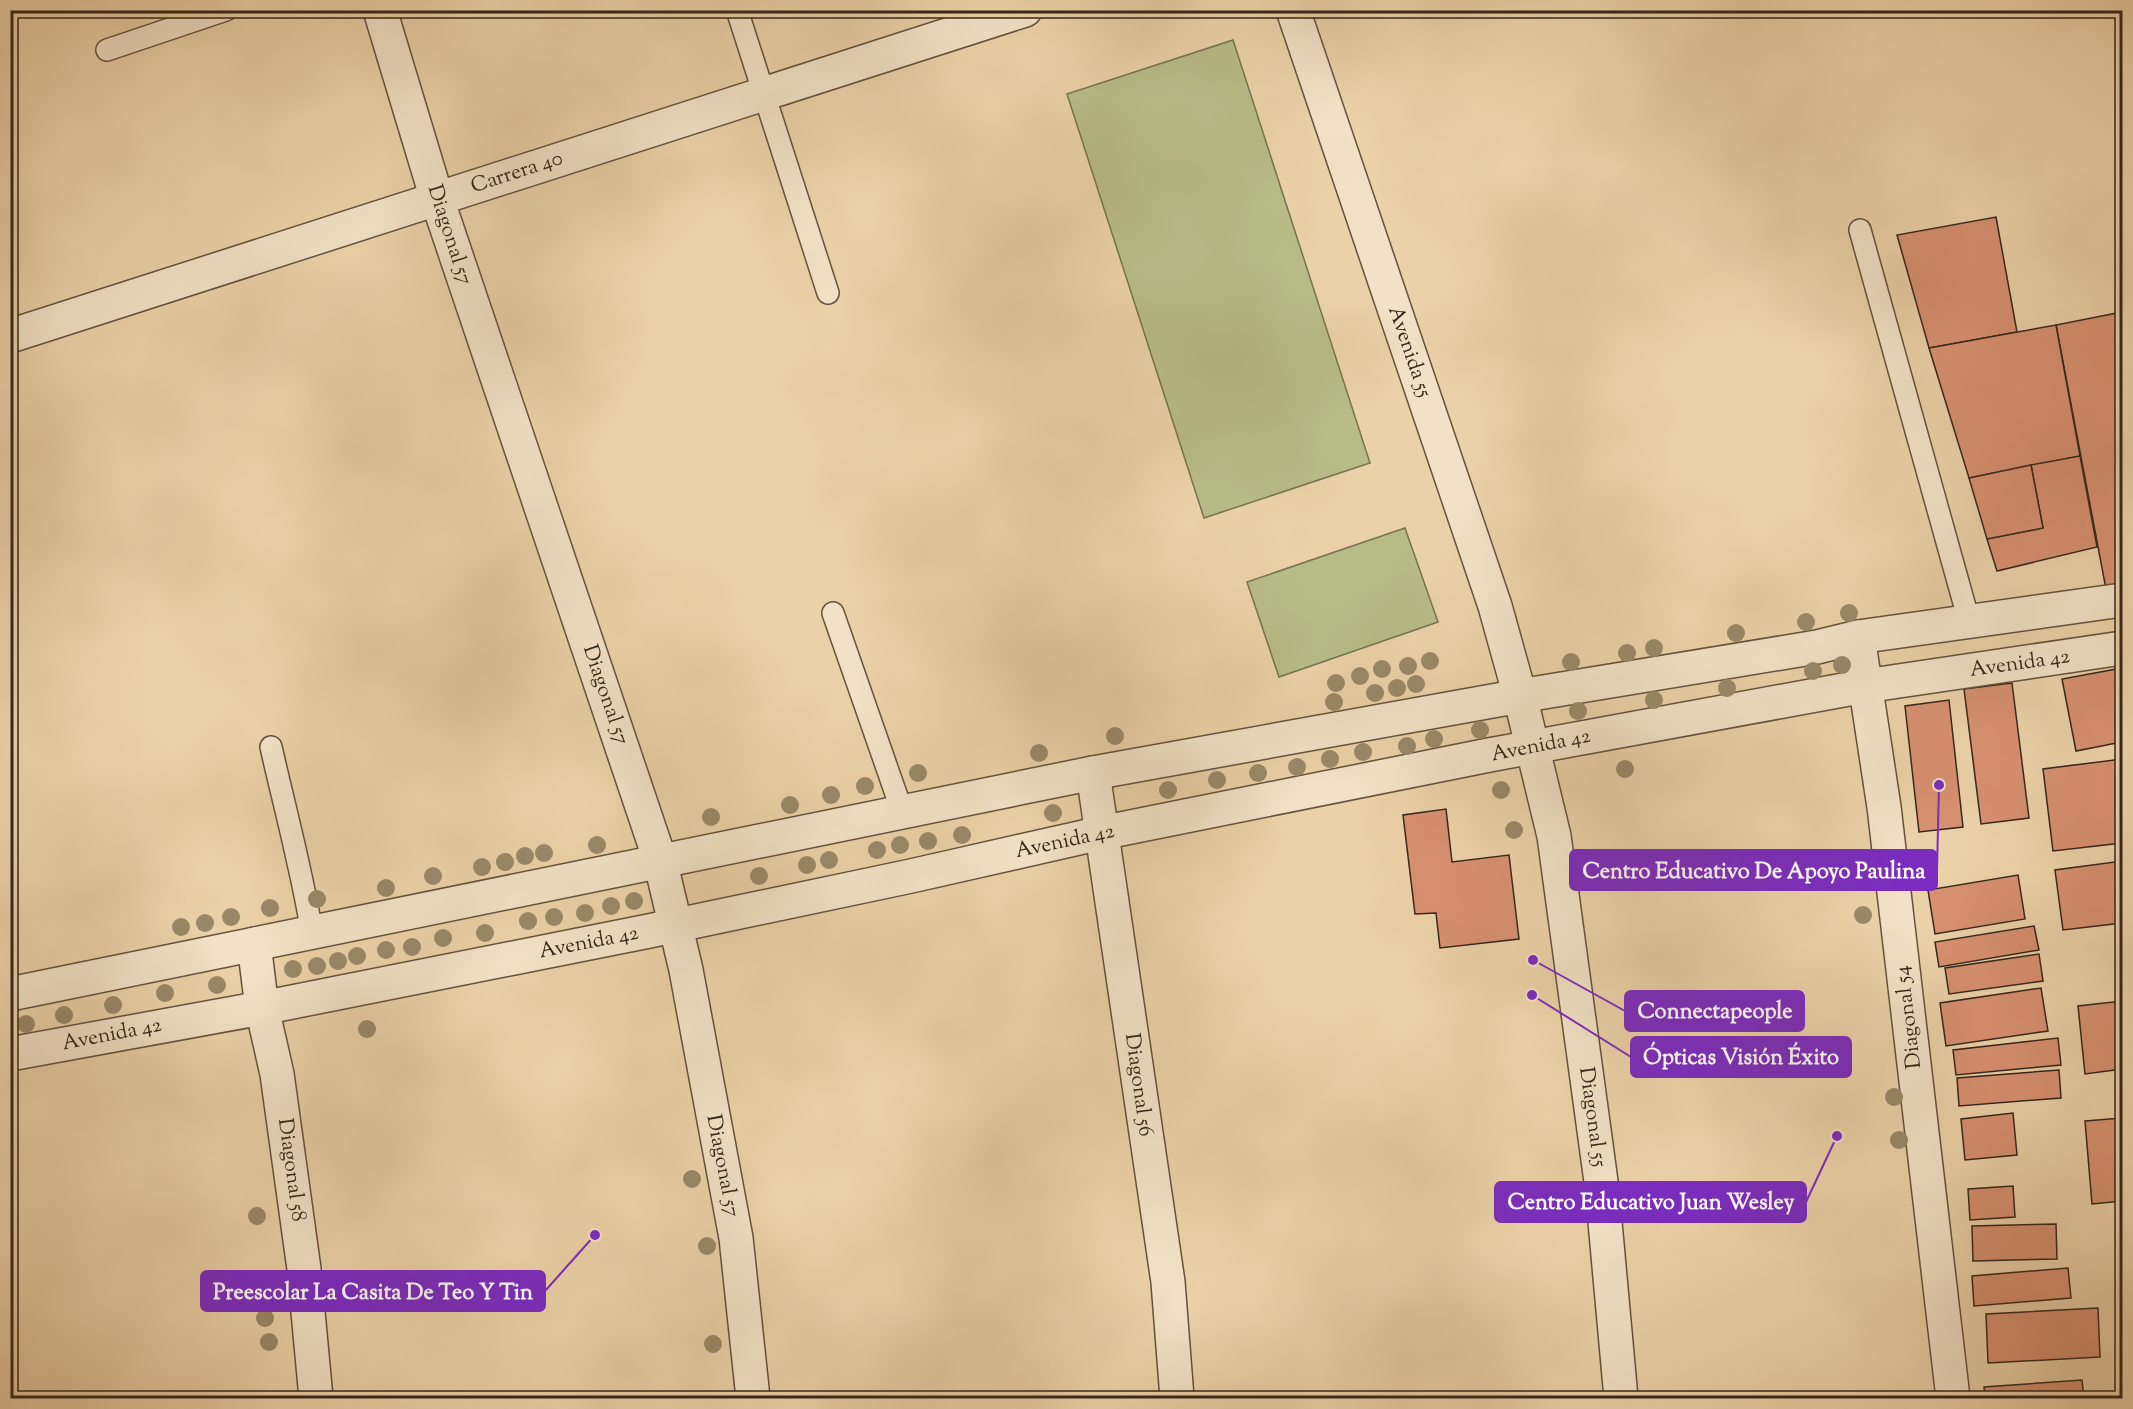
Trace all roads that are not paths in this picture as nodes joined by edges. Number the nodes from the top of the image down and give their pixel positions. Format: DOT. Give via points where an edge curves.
graph roads {
  1 [pos="226,10"];
  2 [pos="380,10"];
  3 [pos="737,10"];
  4 [pos="1024,10"];
  5 [pos="1293,10"];
  6 [pos="107,50"];
  7 [pos="764,93"];
  8 [pos="437,199"];
  9 [pos="1860,230"];
  10 [pos="828,293"];
  11 [pos="10,336"];
  12 [pos="2122,600"];
  13 [pos="833,613"];
  14 [pos="1969,621"];
  15 [pos="1858,636"];
  16 [pos="2122,648"];
  17 [pos="1865,686"];
  18 [pos="1520,696"];
  19 [pos="271,747"];
  20 [pos="1533,747"];
  21 [pos="1093,773"];
  22 [pos="902,811"];
  23 [pos="1101,833"];
  24 [pos="660,860"];
  25 [pos="676,925"];
  26 [pos="312,933"];
  27 [pos="254,944"];
  28 [pos="10,994"];
  29 [pos="262,1008"];
  30 [pos="10,1054"];
  31 [pos="316,1398"];
  32 [pos="753,1398"];
  33 [pos="1177,1398"];
  34 [pos="1621,1398"];
  35 [pos="1953,1398"];
  1 -- 6 [label="lane"];
  2 -- 8 [label="street, Diagonal 57"];
  3 -- 7 [label="lane"];
  4 -- 7 [label="street, Carrera 40"];
  5 -- 18 [label="street, Avenida 55" via="1495,606"];
  7 -- 8 [label="street, Carrera 40"];
  7 -- 10 [label="lane"];
  8 -- 11 [label="street, Carrera 40"];
  8 -- 24 [label="street, Diagonal 57"];
  9 -- 14 [label="lane"];
  12 -- 14 [label="street"];
  13 -- 22 [label="lane"];
  14 -- 15 [label="street"];
  15 -- 17 [label="street, Diagonal 54"];
  15 -- 18 [label="street"];
  16 -- 17 [label="street, Avenida 42"];
  17 -- 20 [label="street, Avenida 42"];
  17 -- 35 [label="street, Diagonal 54" via="1884,807"];
  18 -- 20 [label="street, Diagonal 55"];
  18 -- 21 [label="street"];
  19 -- 26 [label="lane"];
  20 -- 23 [label="street, Avenida 42"];
  20 -- 34 [label="street, Diagonal 55" via="1554,836 1601,1177"];
  21 -- 22 [label="street"];
  21 -- 23 [label="street, Diagonal 56"];
  22 -- 24 [label="street"];
  23 -- 25 [label="street, Avenida 42"];
  23 -- 33 [label="street, Diagonal 56" via="1168,1282"];
  24 -- 25 [label="street, Diagonal 57"];
  24 -- 26 [label="street"];
  25 -- 29 [label="street, Avenida 42"];
  25 -- 32 [label="street, Diagonal 57" via="736,1238"];
  26 -- 27 [label="street"];
  27 -- 28 [label="street"];
  27 -- 29 [label="street, Diagonal 58"];
  29 -- 30 [label="street, Avenida 42"];
  29 -- 31 [label="street, Diagonal 58" via="278,1074 304,1269"];
}
